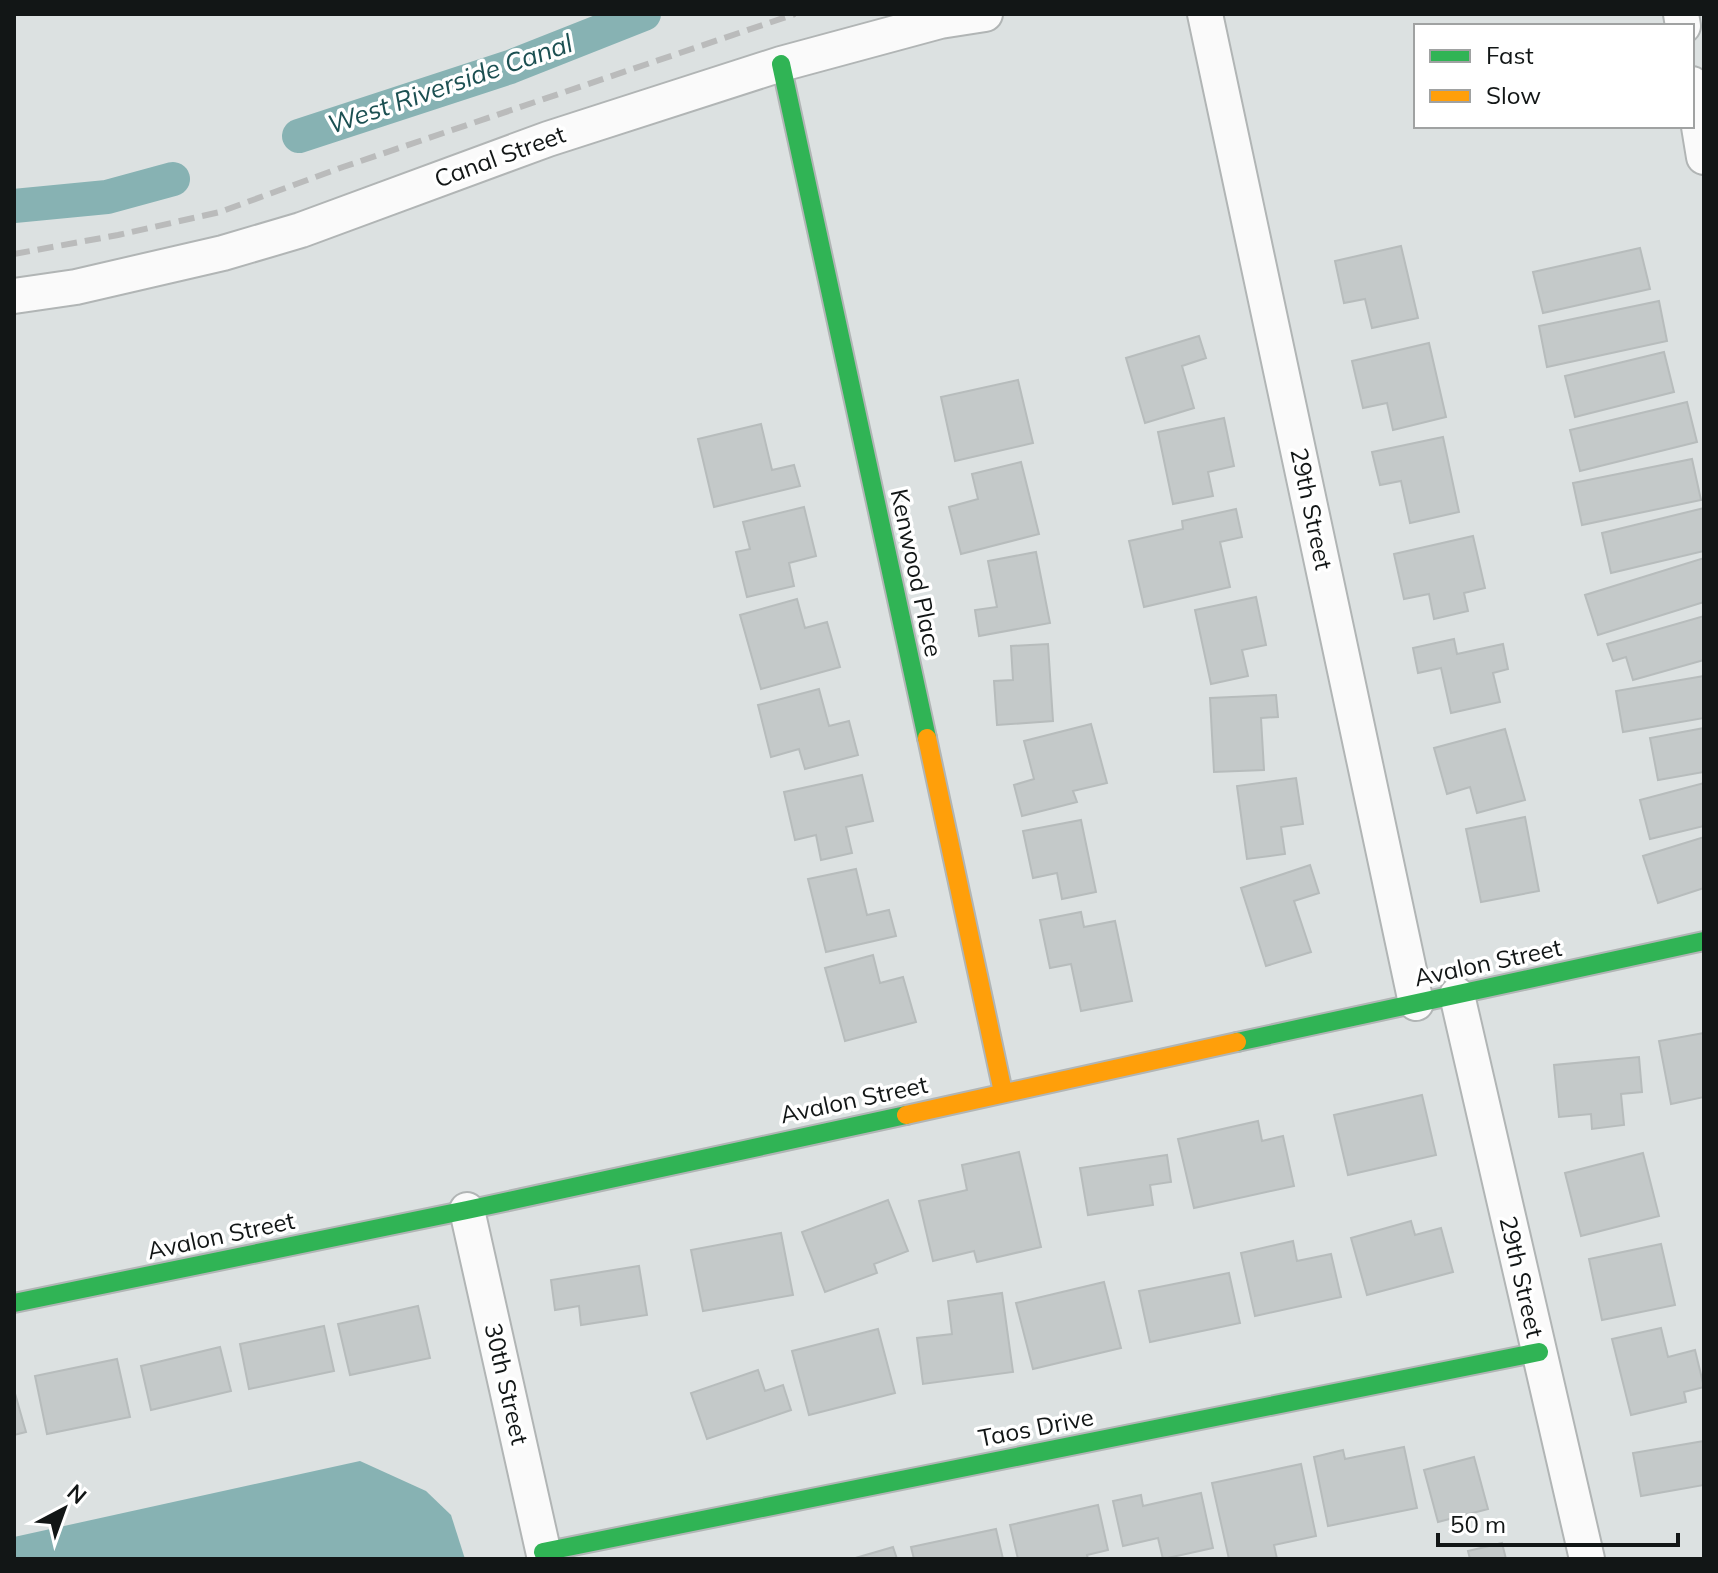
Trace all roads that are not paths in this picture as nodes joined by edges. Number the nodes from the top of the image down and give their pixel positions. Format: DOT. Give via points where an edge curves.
graph roads {
  1 [pos="985,14"];
  2 [pos="1205,14"];
  3 [pos="781,64"];
  4 [pos="1694,96"];
  5 [pos="1704,157"];
  6 [pos="14,296"];
  7 [pos="1704,941"];
  8 [pos="1457,995"];
  9 [pos="1416,1003"];
  10 [pos="1003,1092"];
  11 [pos="467,1210"];
  12 [pos="14,1303"];
  13 [pos="1539,1352"];
  14 [pos="544,1555"];
  15 [pos="1587,1559"];
  1 -- 3 [label="street, Canal Street"];
  2 -- 9 [label="street, 29th Street"];
  3 -- 6 [label="street, Canal Street" via="548,139 288,234 151,271"];
  3 -- 10 [label="street, Kenwood Place"];
  4 -- 5 [label="street"];
  7 -- 8 [label="street, Avalon Street"];
  8 -- 9 [label="street, Avalon Street"];
  8 -- 13 [label="street, 29th Street"];
  9 -- 10 [label="street, Avalon Street"];
  10 -- 11 [label="street, Avalon Street"];
  11 -- 12 [label="street, Avalon Street"];
  11 -- 14 [label="street, 30th Street"];
  13 -- 14 [label="street, Taos Drive"];
  13 -- 15 [label="street, 29th Street"];
}
